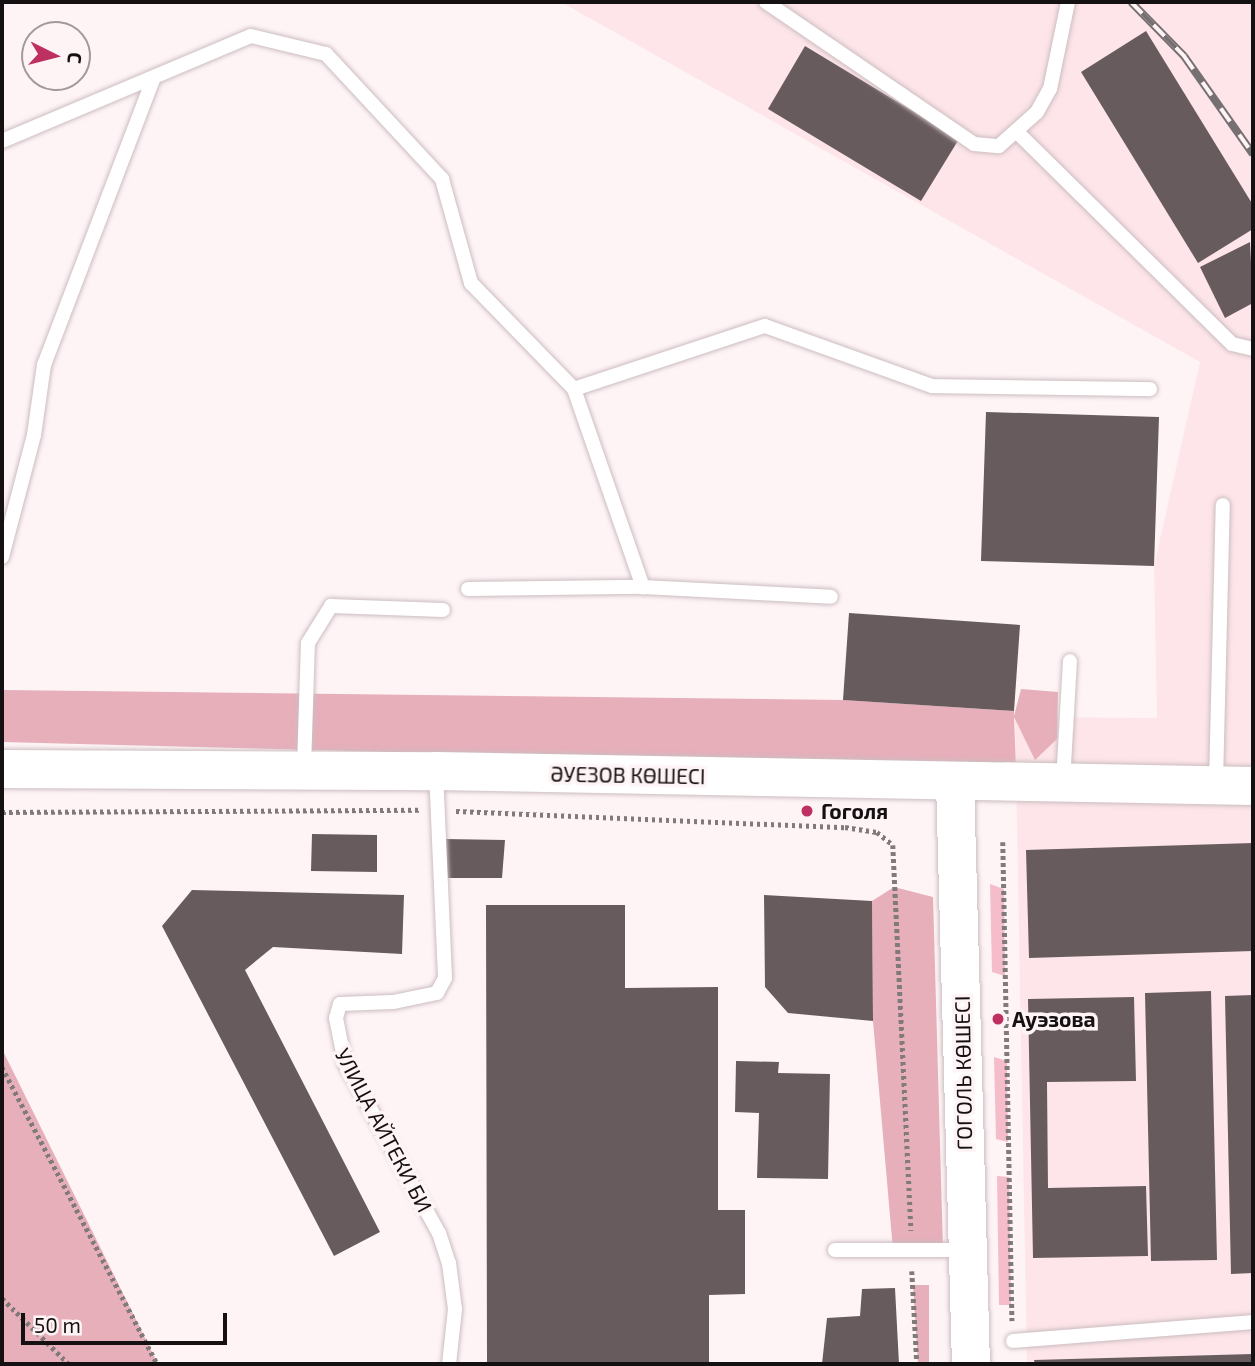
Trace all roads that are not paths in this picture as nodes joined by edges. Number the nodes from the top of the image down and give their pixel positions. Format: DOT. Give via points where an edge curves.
graph roads {
  1 [pos="766,2"];
  2 [pos="1068,2"];
  3 [pos="154,77"];
  4 [pos="1017,132"];
  5 [pos="2,141"];
  6 [pos="1253,349"];
  7 [pos="1150,388"];
  8 [pos="574,389"];
  9 [pos="1223,505"];
  10 [pos="2,557"];
  11 [pos="643,587"];
  12 [pos="468,589"];
  13 [pos="831,597"];
  14 [pos="443,610"];
  15 [pos="1070,661"];
  16 [pos="2,769"];
  17 [pos="436,771"];
  18 [pos="303,773"];
  19 [pos="955,782"];
  20 [pos="1063,785"];
  21 [pos="1253,786"];
  22 [pos="1216,787"];
  23 [pos="835,1250"];
  24 [pos="967,1250"];
  25 [pos="1253,1322"];
  26 [pos="1013,1341"];
  27 [pos="449,1364"];
  28 [pos="971,1364"];
  1 -- 4 [label="lane" via="974,144 999,146"];
  2 -- 4 [label="lane" via="1051,89"];
  3 -- 5 [label="lane"];
  3 -- 8 [label="lane" via="251,36 326,54 442,179 471,283"];
  3 -- 10 [label="lane" via="44,365 34,435"];
  4 -- 6 [label="lane" via="1232,344"];
  7 -- 8 [label="lane" via="932,386 765,326"];
  8 -- 11 [label="lane"];
  9 -- 22 [label="lane"];
  11 -- 12 [label="lane"];
  11 -- 13 [label="lane"];
  14 -- 18 [label="lane" via="331,606 308,643"];
  15 -- 20 [label="lane"];
  16 -- 18 [label="main road, ӘУЕЗОВ КӨШЕСІ"];
  17 -- 18 [label="main road, ӘУЕЗОВ КӨШЕСІ"];
  17 -- 19 [label="main road, ӘУЕЗОВ КӨШЕСІ"];
  17 -- 27 [label="lane, УЛИЦА АЙТЕКИ БИ" via="448,962 445,978 437,993 393,1002 353,1000 340,1004 336,1018 345,1063 446,1253 454,1280"];
  19 -- 20 [label="main road, ӘУЕЗОВ КӨШЕСІ"];
  19 -- 24 [label="main road, ГОГОЛЬ КӨШЕСІ"];
  20 -- 22 [label="main road, ӘУЕЗОВ КӨШЕСІ"];
  21 -- 22 [label="main road, ӘУЕЗОВ КӨШЕСІ"];
  23 -- 24 [label="lane"];
  24 -- 28 [label="main road, ГОГОЛЬ КӨШЕСІ"];
  25 -- 26 [label="lane"];
}
